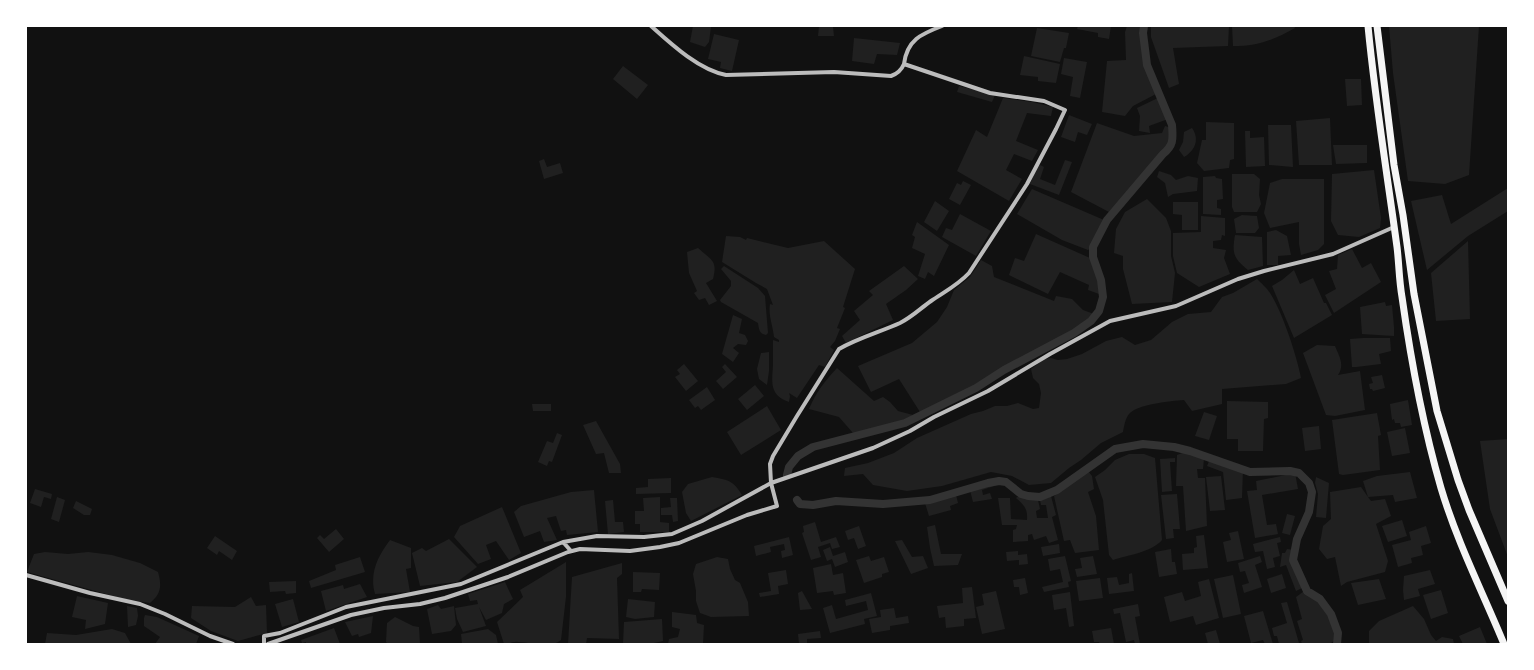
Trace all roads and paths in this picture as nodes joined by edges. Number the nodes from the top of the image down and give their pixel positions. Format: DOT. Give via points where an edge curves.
graph roads {
  1 [pos="651,26"];
  2 [pos="942,26"];
  3 [pos="1368,26"];
  4 [pos="1377,26"];
  5 [pos="904,64"];
  6 [pos="1394,227"];
  7 [pos="771,483"];
  8 [pos="567,546"];
  9 [pos="26,575"];
  10 [pos="1509,601"];
  11 [pos="265,642"];
  12 [pos="233,645"];
  13 [pos="1504,645"];
  1 -- 5 [label="street" via="709,70 726,75 834,72 891,76"];
  2 -- 5 [label="street" via="921,35 908,47"];
  3 -- 6 [label="highway"];
  4 -- 10 [label="highway" via="1414,294 1437,411 1461,490"];
  5 -- 7 [label="street" via="990,93 1044,101 1065,110 1027,184 962,281 899,323 839,349 774,456 770,464"];
  6 -- 7 [label="street" via="1333,254 1238,279 1176,306 1110,321 910,431"];
  6 -- 13 [label="highway" via="1412,362 1441,488"];
  7 -- 8 [label="street" via="672,534 597,536"];
  7 -- 8 [label="street" via="777,506 679,543 643,550"];
  8 -- 11 [label="street" via="461,584 346,607"];
  8 -- 11 [label="street" via="508,577 445,598 351,615"];
  9 -- 12 [label="street" via="140,604"];
}
